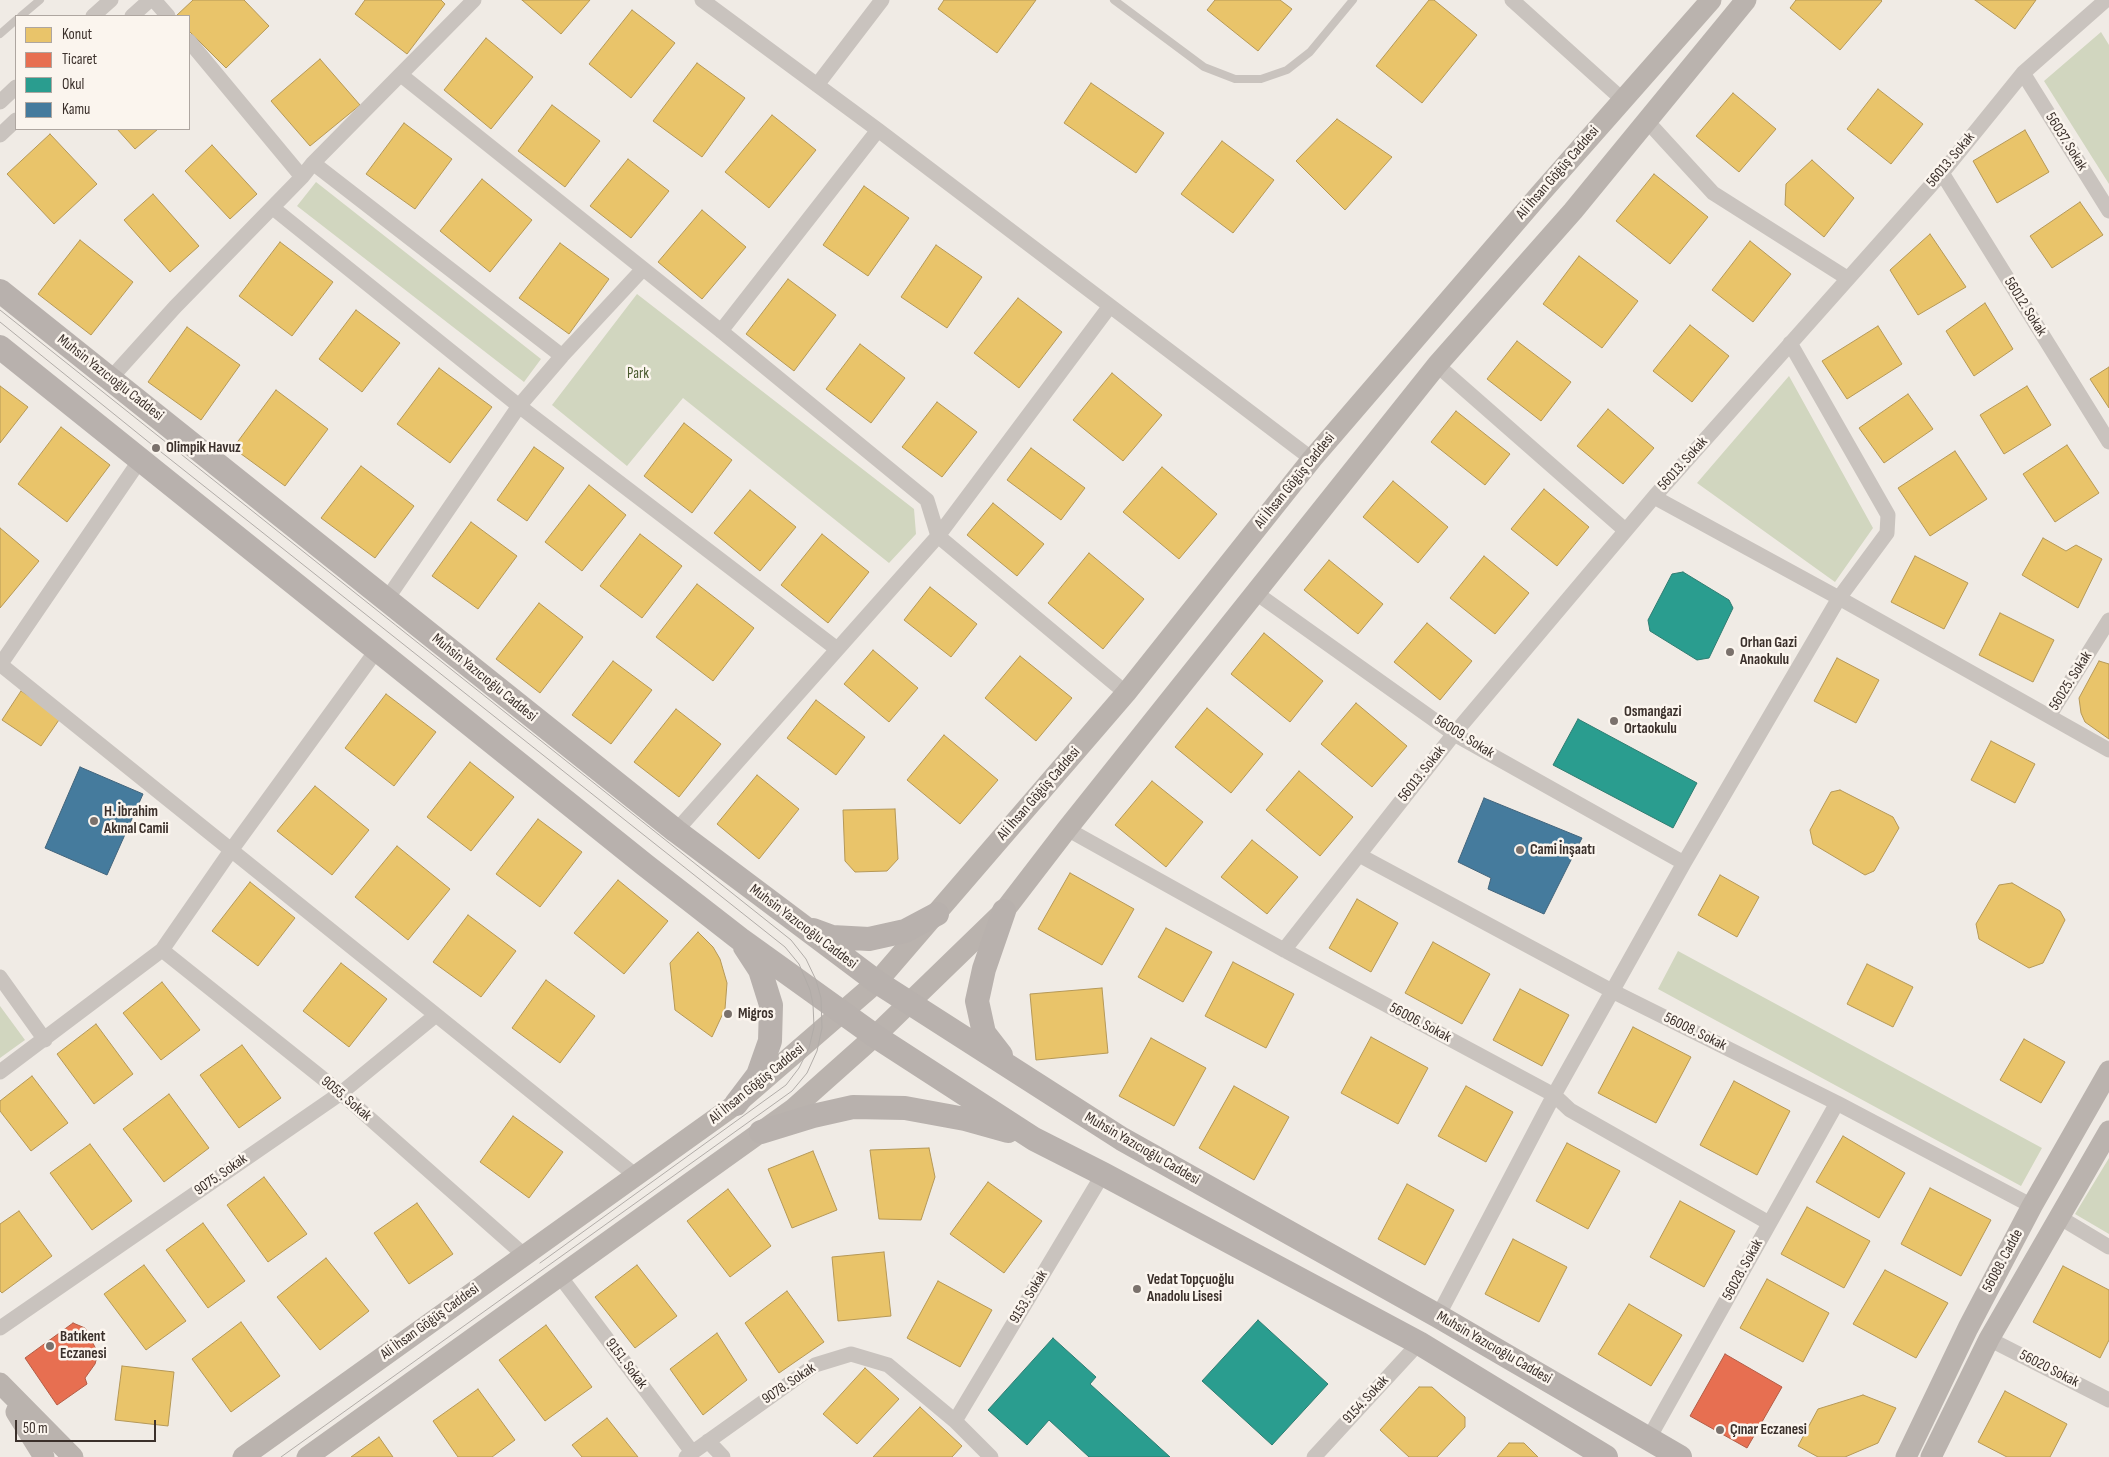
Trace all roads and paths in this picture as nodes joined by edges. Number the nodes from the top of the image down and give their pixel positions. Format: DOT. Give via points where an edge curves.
graph roads {
  1 [pos="40,0"];
  2 [pos="111,0"];
  3 [pos="150,0"];
  4 [pos="154,0"];
  5 [pos="474,0"];
  6 [pos="702,0"];
  7 [pos="882,0"];
  8 [pos="1114,0"];
  9 [pos="1353,0"];
  10 [pos="1512,0"];
  11 [pos="1711,0"];
  12 [pos="1746,0"];
  13 [pos="2106,0"];
  14 [pos="22,15"];
  15 [pos="94,15"];
  16 [pos="133,15"];
  17 [pos="167,15"];
  18 [pos="15,21"];
  19 [pos="0,34"];
  20 [pos="190,42"];
  21 [pos="2023,73"];
  22 [pos="401,75"];
  23 [pos="817,85"];
  24 [pos="15,88"];
  25 [pos="1623,100"];
  26 [pos="0,102"];
  27 [pos="15,121"];
  28 [pos="1647,121"];
  29 [pos="878,130"];
  30 [pos="0,135"];
  31 [pos="313,163"];
  32 [pos="1942,173"];
  33 [pos="302,177"];
  34 [pos="272,208"];
  35 [pos="2109,211"];
  36 [pos="642,270"];
  37 [pos="1847,278"];
  38 [pos="0,291"];
  39 [pos="1110,306"];
  40 [pos="720,331"];
  41 [pos="1790,343"];
  42 [pos="0,347"];
  43 [pos="562,356"];
  44 [pos="1436,365"];
  45 [pos="111,378"];
  46 [pos="519,406"];
  47 [pos="2109,442"];
  48 [pos="1312,459"];
  49 [pos="140,460"];
  50 [pos="1654,497"];
  51 [pos="1625,530"];
  52 [pos="938,536"];
  53 [pos="1256,593"];
  54 [pos="1839,598"];
  55 [pos="387,599"];
  56 [pos="2109,620"];
  57 [pos="837,649"];
  58 [pos="376,650"];
  59 [pos="0,664"];
  60 [pos="1126,693"];
  61 [pos="2049,716"];
  62 [pos="1454,734"];
  63 [pos="2109,750"];
  64 [pos="1067,829"];
  65 [pos="676,832"];
  66 [pos="232,849"];
  67 [pos="1359,855"];
  68 [pos="1684,863"];
  69 [pos="1004,910"];
  70 [pos="937,914"];
  71 [pos="797,924"];
  72 [pos="740,940"];
  73 [pos="162,950"];
  74 [pos="1284,950"];
  75 [pos="0,977"];
  76 [pos="877,982"];
  77 [pos="1612,991"];
  78 [pos="910,1002"];
  79 [pos="843,1013"];
  80 [pos="436,1015"];
  81 [pos="875,1036"];
  82 [pos="45,1040"];
  83 [pos="1012,1068"];
  84 [pos="2109,1071"];
  85 [pos="0,1072"];
  86 [pos="341,1093"];
  87 [pos="1554,1094"];
  88 [pos="1837,1102"];
  89 [pos="736,1104"];
  90 [pos="2109,1131"];
  91 [pos="761,1132"];
  92 [pos="1034,1139"];
  93 [pos="1103,1174"];
  94 [pos="635,1176"];
  95 [pos="2032,1206"];
  96 [pos="2059,1217"];
  97 [pos="1769,1223"];
  98 [pos="2109,1247"];
  99 [pos="524,1255"];
  100 [pos="559,1275"];
  101 [pos="1438,1316"];
  102 [pos="0,1328"];
  103 [pos="1989,1338"];
  104 [pos="1419,1343"];
  105 [pos="0,1384"];
  106 [pos="2109,1400"];
  107 [pos="955,1421"];
  108 [pos="1649,1438"];
  109 [pos="708,1441"];
  110 [pos="689,1455"];
  111 [pos="44,1457"];
  112 [pos="73,1457"];
  113 [pos="243,1457"];
  114 [pos="307,1457"];
  115 [pos="723,1457"];
  116 [pos="991,1457"];
  117 [pos="1314,1457"];
  118 [pos="1606,1457"];
  119 [pos="1680,1457"];
  120 [pos="1906,1457"];
  121 [pos="1930,1457"];
  1 -- 14 [label="lane"];
  2 -- 15 [label="street"];
  3 -- 16 [label="street"];
  4 -- 17 [label="street"];
  5 -- 22 [label="street"];
  6 -- 23 [label="street"];
  7 -- 23 [label="street"];
  8 -- 9 [label="lane" via="1204,67 1235,80 1261,79 1287,70 1310,52"];
  10 -- 25 [label="street"];
  11 -- 25 [label="main road, Ali İhsan Göğüş Caddesi"];
  12 -- 28 [label="main road"];
  13 -- 21 [label="street, 56013. Sokak"];
  18 -- 19 [label="lane"];
  20 -- 33 [label="street"];
  21 -- 32 [label="street, 56013. Sokak"];
  21 -- 35 [label="street, 56037. Sokak"];
  22 -- 31 [label="street"];
  22 -- 36 [label="street"];
  23 -- 29 [label="street"];
  24 -- 26 [label="street"];
  25 -- 48 [label="main road, Ali İhsan Göğüş Caddesi"];
  27 -- 30 [label="street"];
  28 -- 37 [label="street" via="1712,193"];
  28 -- 44 [label="main road" via="1573,211"];
  29 -- 39 [label="street"];
  29 -- 40 [label="street"];
  31 -- 33 [label="street"];
  31 -- 43 [label="street"];
  32 -- 37 [label="street, 56013. Sokak"];
  32 -- 47 [label="street, 56012. Sokak"];
  33 -- 34 [label="street"];
  34 -- 45 [label="street"];
  34 -- 46 [label="street"];
  36 -- 40 [label="street"];
  36 -- 43 [label="street"];
  37 -- 41 [label="street, 56013. Sokak"];
  38 -- 45 [label="main road, Muhsin Yazıcıoğlu Caddesi"];
  39 -- 48 [label="street"];
  39 -- 52 [label="street"];
  40 -- 52 [label="street" via="927,500"];
  41 -- 50 [label="street, 56013. Sokak"];
  41 -- 54 [label="street" via="1888,515 1887,533"];
  42 -- 49 [label="main road"];
  43 -- 46 [label="street"];
  44 -- 51 [label="street"];
  44 -- 53 [label="main road"];
  45 -- 55 [label="main road, Muhsin Yazıcıoğlu Caddesi"];
  46 -- 55 [label="street"];
  46 -- 57 [label="street"];
  48 -- 60 [label="main road, Ali İhsan Göğüş Caddesi"];
  49 -- 58 [label="main road"];
  49 -- 59 [label="street"];
  50 -- 51 [label="street, 56013. Sokak"];
  50 -- 54 [label="street"];
  51 -- 62 [label="street, 56013. Sokak"];
  52 -- 57 [label="street"];
  52 -- 60 [label="street"];
  53 -- 62 [label="street, 56009. Sokak"];
  53 -- 64 [label="main road"];
  54 -- 61 [label="street"];
  54 -- 68 [label="street"];
  55 -- 65 [label="main road, Muhsin Yazıcıoğlu Caddesi"];
  56 -- 61 [label="street, 56025. Sokak"];
  57 -- 65 [label="street"];
  58 -- 66 [label="street"];
  58 -- 72 [label="main road"];
  59 -- 66 [label="street"];
  60 -- 70 [label="main road, Ali İhsan Göğüş Caddesi"];
  61 -- 63 [label="street"];
  62 -- 67 [label="street, 56013. Sokak"];
  62 -- 68 [label="street, 56009. Sokak"];
  64 -- 69 [label="main road"];
  64 -- 74 [label="street, 56006. Sokak"];
  65 -- 71 [label="main road, Muhsin Yazıcıoğlu Caddesi"];
  66 -- 73 [label="street"];
  66 -- 80 [label="street"];
  67 -- 74 [label="street, 56013. Sokak"];
  67 -- 77 [label="street, 56008. Sokak"];
  68 -- 77 [label="street"];
  69 -- 78 [label="main road"];
  69 -- 83 [label="main road" via="977,1001 984,1033"];
  70 -- 71 [label="main road" via="905,931 869,939 832,937"];
  70 -- 76 [label="main road, Ali İhsan Göğüş Caddesi"];
  71 -- 76 [label="main road, Muhsin Yazıcıoğlu Caddesi"];
  72 -- 79 [label="main road"];
  72 -- 89 [label="main road" via="760,970 768,996 770,1041 758,1075"];
  73 -- 82 [label="street"];
  73 -- 86 [label="street, 9055. Sokak"];
  74 -- 87 [label="street, 56006. Sokak"];
  75 -- 82 [label="street"];
  76 -- 78 [label="main road, Muhsin Yazıcıoğlu Caddesi"];
  76 -- 79 [label="main road, Ali İhsan Göğüş Caddesi"];
  77 -- 87 [label="street"];
  77 -- 88 [label="street, 56008. Sokak"];
  78 -- 81 [label="main road"];
  78 -- 83 [label="main road, Muhsin Yazıcıoğlu Caddesi"];
  79 -- 81 [label="main road"];
  79 -- 89 [label="main road, Ali İhsan Göğüş Caddesi"];
  80 -- 86 [label="street, 9075. Sokak"];
  80 -- 94 [label="street"];
  81 -- 91 [label="main road" via="793,1109"];
  81 -- 92 [label="main road"];
  82 -- 85 [label="street"];
  83 -- 101 [label="main road, Muhsin Yazıcıoğlu Caddesi" via="1122,1139"];
  84 -- 95 [label="main road, 56088. Cadde"];
  86 -- 99 [label="street, 9055. Sokak"];
  86 -- 102 [label="street, 9075. Sokak"];
  87 -- 97 [label="street, 56006. Sokak" via="1570,1110"];
  87 -- 101 [label="street"];
  88 -- 95 [label="street, 56008. Sokak"];
  88 -- 97 [label="street, 56028. Sokak"];
  89 -- 94 [label="main road, Ali İhsan Göğüş Caddesi"];
  90 -- 96 [label="main road, 56088. Cadde"];
  91 -- 92 [label="main road" via="852,1107 905,1108 965,1119"];
  91 -- 100 [label="main road"];
  92 -- 93 [label="main road"];
  93 -- 104 [label="main road"];
  93 -- 107 [label="street, 9153. Sokak"];
  94 -- 99 [label="main road, Ali İhsan Göğüş Caddesi"];
  95 -- 120 [label="main road, 56088. Cadde"];
  96 -- 98 [label="street"];
  96 -- 103 [label="main road, 56088. Cadde"];
  97 -- 108 [label="street, 56028. Sokak"];
  99 -- 113 [label="main road, Ali İhsan Göğüş Caddesi"];
  100 -- 110 [label="street, 9151. Sokak"];
  100 -- 114 [label="main road"];
  101 -- 108 [label="main road, Muhsin Yazıcıoğlu Caddesi"];
  103 -- 106 [label="street, 56020 Sokak"];
  103 -- 121 [label="main road, 56088. Cadde"];
  104 -- 117 [label="street, 9154. Sokak"];
  104 -- 118 [label="main road"];
  105 -- 111 [label="main road"];
  105 -- 112 [label="main road"];
  107 -- 109 [label="street, 9078. Sokak" via="888,1365 851,1354 815,1365"];
  107 -- 116 [label="street, 9078. Sokak"];
  108 -- 119 [label="main road, Muhsin Yazıcıoğlu Caddesi"];
  109 -- 110 [label="street, 9078. Sokak"];
  109 -- 115 [label="street"];
}
